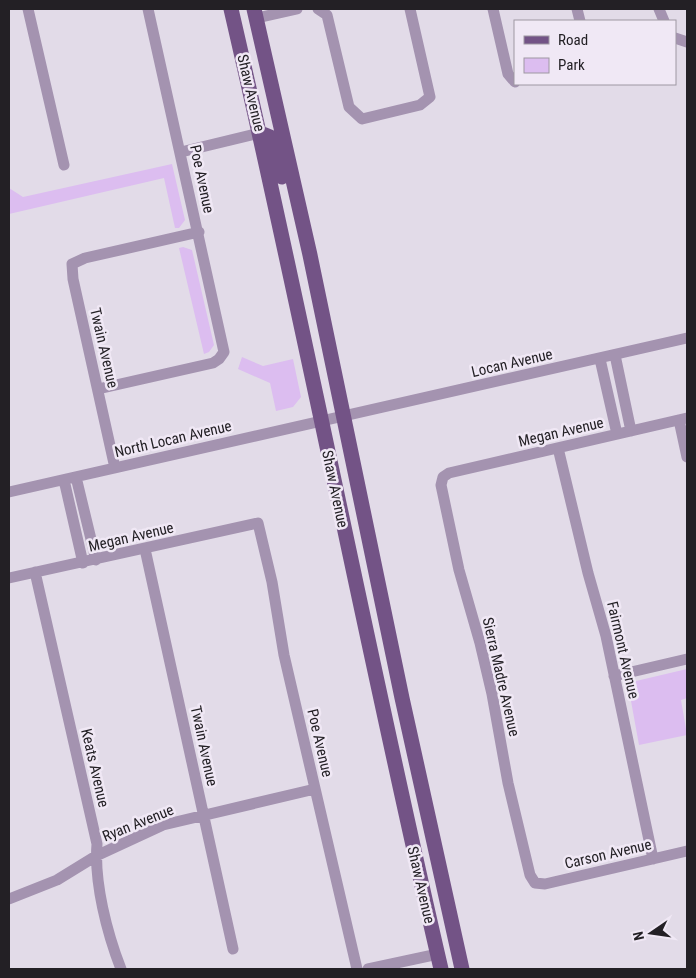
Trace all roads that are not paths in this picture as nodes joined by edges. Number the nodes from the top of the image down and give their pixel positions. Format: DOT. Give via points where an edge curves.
graph roads {
  1 [pos="28,9"];
  2 [pos="148,9"];
  3 [pos="231,9"];
  4 [pos="297,9"];
  5 [pos="318,9"];
  6 [pos="410,9"];
  7 [pos="493,9"];
  8 [pos="256,13"];
  9 [pos="514,81"];
  10 [pos="260,133"];
  11 [pos="181,152"];
  12 [pos="64,165"];
  13 [pos="199,232"];
  14 [pos="310,255"];
  15 [pos="687,338"];
  16 [pos="615,355"];
  17 [pos="600,359"];
  18 [pos="98,389"];
  19 [pos="343,416"];
  20 [pos="683,419"];
  21 [pos="321,420"];
  22 [pos="631,431"];
  23 [pos="617,434"];
  24 [pos="558,448"];
  25 [pos="687,457"];
  26 [pos="115,468"];
  27 [pos="76,477"];
  28 [pos="443,477"];
  29 [pos="64,480"];
  30 [pos="9,490"];
  31 [pos="258,523"];
  32 [pos="145,550"];
  33 [pos="96,560"];
  34 [pos="83,563"];
  35 [pos="35,572"];
  36 [pos="9,578"];
  37 [pos="687,659"];
  38 [pos="614,676"];
  39 [pos="315,789"];
  40 [pos="204,815"];
  41 [pos="687,851"];
  42 [pos="96,856"];
  43 [pos="653,859"];
  44 [pos="535,883"];
  45 [pos="9,899"];
  46 [pos="233,949"];
  47 [pos="440,966"];
  48 [pos="121,969"];
  49 [pos="357,969"];
  50 [pos="368,969"];
  51 [pos="462,969"];
  1 -- 12 [label="street"];
  2 -- 11 [label="street, Poe Avenue"];
  3 -- 10 [label="main road, Shaw Avenue"];
  4 -- 8 [label="street"];
  5 -- 6 [label="street" via="327,14 349,107 362,119 420,105 430,97"];
  7 -- 9 [label="street" via="508,74"];
  8 -- 14 [label="main road, Shaw Avenue"];
  10 -- 11 [label="street"];
  10 -- 14 [label="main road" via="273,141 292,217"];
  10 -- 21 [label="main road, Shaw Avenue"];
  11 -- 13 [label="street, Poe Avenue"];
  13 -- 18 [label="street, Poe Avenue" via="223,342 222,356 213,363"];
  13 -- 18 [label="street, Twain Avenue" via="85,258 72,264"];
  14 -- 19 [label="main road, Shaw Avenue"];
  15 -- 16 [label="street, Locan Avenue"];
  16 -- 17 [label="street, Locan Avenue"];
  16 -- 22 [label="street"];
  17 -- 19 [label="street, Locan Avenue"];
  17 -- 23 [label="street"];
  18 -- 26 [label="street, Twain Avenue"];
  19 -- 21 [label="street, North Locan Avenue"];
  19 -- 51 [label="main road, Shaw Avenue"];
  20 -- 22 [label="street, Megan Avenue"];
  20 -- 25 [label="street"];
  21 -- 26 [label="street, North Locan Avenue"];
  21 -- 47 [label="main road, Shaw Avenue" via="403,808"];
  22 -- 23 [label="street, Megan Avenue"];
  23 -- 24 [label="street, Megan Avenue"];
  24 -- 28 [label="street, Megan Avenue"];
  24 -- 38 [label="street, Fairmont Avenue"];
  26 -- 27 [label="street, North Locan Avenue"];
  27 -- 29 [label="street, North Locan Avenue"];
  27 -- 33 [label="street"];
  28 -- 44 [label="street, Sierra Madre Avenue" via="441,485 459,570 480,643 508,783 530,875"];
  29 -- 30 [label="street, North Locan Avenue"];
  29 -- 34 [label="street"];
  31 -- 32 [label="street, Megan Avenue"];
  31 -- 39 [label="street, Poe Avenue"];
  32 -- 33 [label="street, Megan Avenue"];
  32 -- 40 [label="street, Twain Avenue"];
  33 -- 34 [label="street, Megan Avenue"];
  34 -- 35 [label="street, Megan Avenue"];
  35 -- 36 [label="street, Megan Avenue"];
  35 -- 42 [label="street, Keats Avenue" via="97,844"];
  37 -- 38 [label="street"];
  38 -- 43 [label="street, Fairmont Avenue"];
  39 -- 40 [label="street, Ryan Avenue"];
  39 -- 49 [label="street, Poe Avenue"];
  40 -- 42 [label="street, Ryan Avenue" via="163,825"];
  40 -- 46 [label="street, Twain Avenue"];
  41 -- 43 [label="street, Carson Avenue"];
  42 -- 45 [label="street, Ryan Avenue" via="57,880"];
  42 -- 48 [label="street, Keats Avenue" via="95,869"];
  43 -- 44 [label="street, Carson Avenue" via="545,884"];
  47 -- 50 [label="street"];
}
